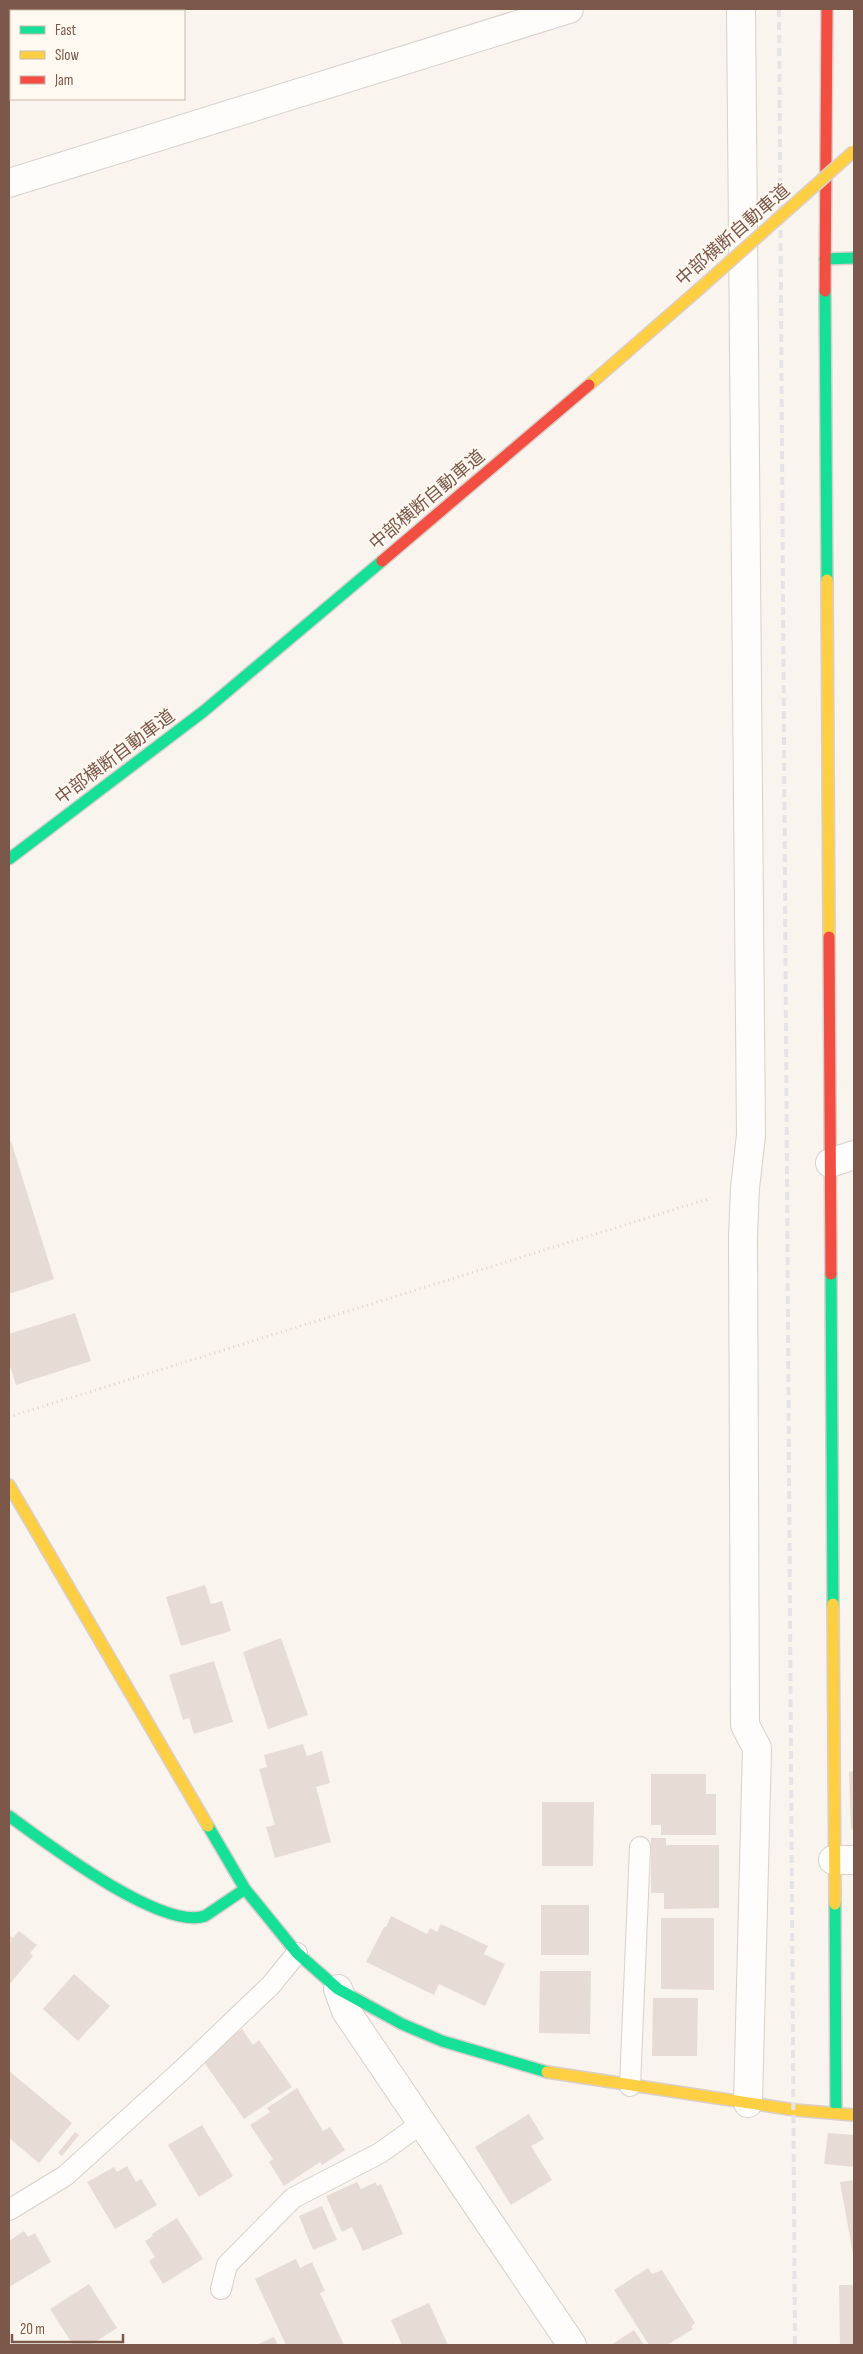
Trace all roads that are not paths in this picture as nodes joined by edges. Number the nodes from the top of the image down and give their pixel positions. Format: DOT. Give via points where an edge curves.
graph roads {
  1 [pos="569,9"];
  2 [pos="741,9"];
  3 [pos="827,9"];
  4 [pos="854,151"];
  5 [pos="9,182"];
  6 [pos="854,258"];
  7 [pos="825,259"];
  8 [pos="9,859"];
  9 [pos="842,1159"];
  10 [pos="9,1485"];
  11 [pos="9,1816"];
  12 [pos="640,1847"];
  13 [pos="844,1860"];
  14 [pos="244,1889"];
  15 [pos="297,1953"];
  16 [pos="338,1989"];
  17 [pos="630,2086"];
  18 [pos="748,2103"];
  19 [pos="836,2113"];
  20 [pos="854,2115"];
  21 [pos="422,2123"];
  22 [pos="9,2210"];
  23 [pos="222,2290"];
  24 [pos="572,2345"];
  1 -- 5 [label="street"];
  2 -- 18 [label="street" via="751,1135 743,1256 745,1725 757,1748"];
  3 -- 7 [label="main road"];
  4 -- 8 [label="main road, 中部横断自動車道, bridge" via="535,432 204,711"];
  6 -- 7 [label="main road"];
  7 -- 9 [label="main road"];
  9 -- 13 [label="main road"];
  10 -- 14 [label="main road"];
  11 -- 14 [label="main road" via="125,1893 182,1918 199,1918"];
  12 -- 17 [label="lane"];
  13 -- 19 [label="main road"];
  14 -- 15 [label="main road"];
  15 -- 16 [label="main road"];
  15 -- 22 [label="lane" via="272,1985 72,2169"];
  16 -- 17 [label="main road" via="402,2024 450,2044 558,2075"];
  16 -- 21 [label="street" via="346,2011"];
  17 -- 18 [label="main road"];
  18 -- 19 [label="main road"];
  19 -- 20 [label="main road"];
  21 -- 23 [label="lane" via="380,2153 293,2198 227,2265"];
  21 -- 24 [label="street"];
}
